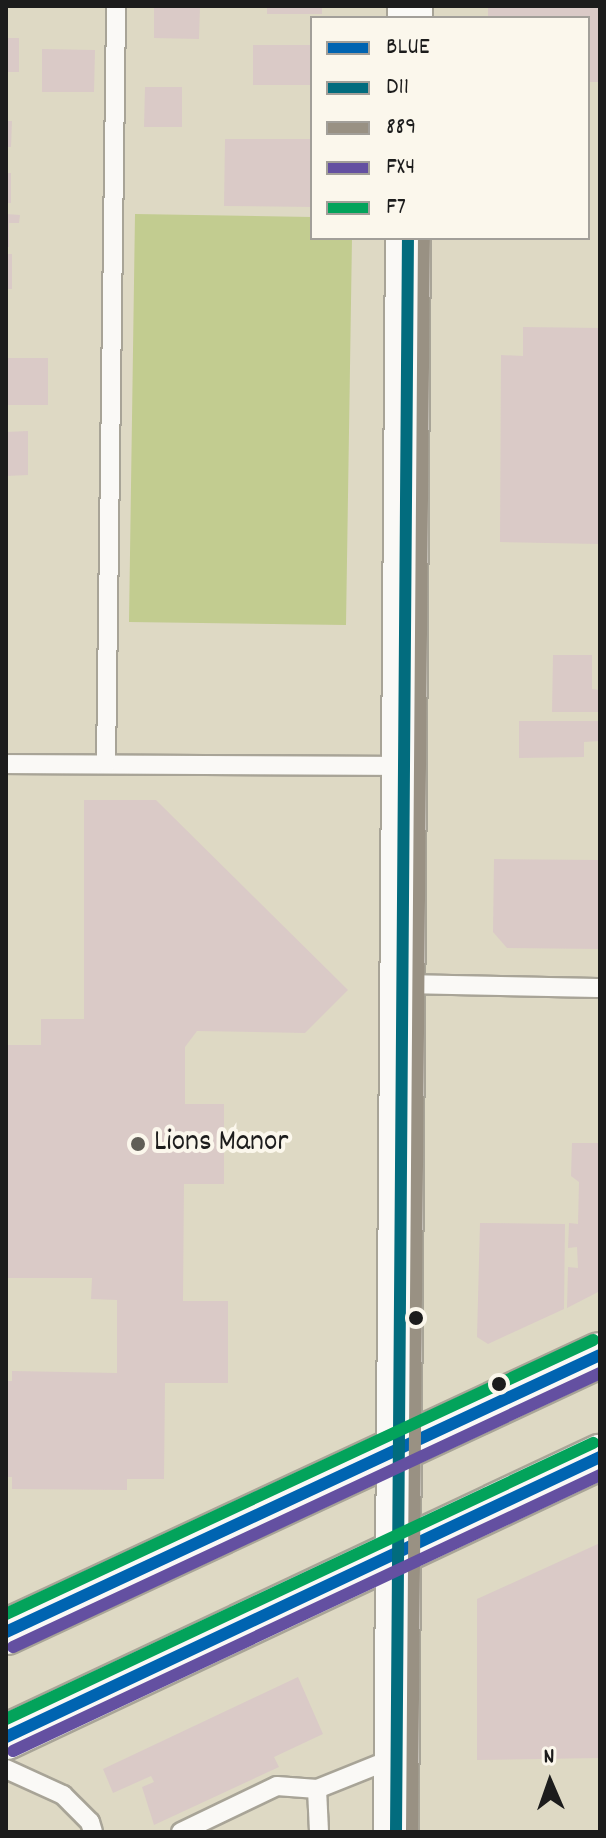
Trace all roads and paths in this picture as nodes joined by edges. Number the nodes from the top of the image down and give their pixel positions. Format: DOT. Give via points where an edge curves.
graph roads {
  1 [pos="116,6"];
  2 [pos="408,240"];
  3 [pos="6,764"];
  4 [pos="106,764"];
  5 [pos="402,766"];
  6 [pos="401,984"];
  7 [pos="600,988"];
  8 [pos="600,1355"];
  9 [pos="398,1448"];
  10 [pos="600,1457"];
  11 [pos="398,1552"];
  12 [pos="6,1632"];
  13 [pos="6,1737"];
  14 [pos="397,1757"];
  15 [pos="6,1769"];
  16 [pos="317,1789"];
  17 [pos="93,1832"];
  18 [pos="181,1832"];
  19 [pos="319,1832"];
  20 [pos="396,1832"];
  1 -- 4 [label="lane"];
  2 -- 5 [label="main road"];
  3 -- 4 [label="lane"];
  4 -- 5 [label="lane"];
  5 -- 6 [label="main road"];
  6 -- 7 [label="lane"];
  6 -- 9 [label="main road"];
  8 -- 9 [label="main road"];
  9 -- 11 [label="main road"];
  9 -- 12 [label="main road"];
  10 -- 11 [label="main road"];
  11 -- 13 [label="main road"];
  11 -- 14 [label="main road"];
  14 -- 16 [label="lane"];
  14 -- 20 [label="main road"];
  15 -- 17 [label="lane" via="63,1795"];
  16 -- 18 [label="lane" via="277,1786"];
  16 -- 19 [label="lane"];
}
